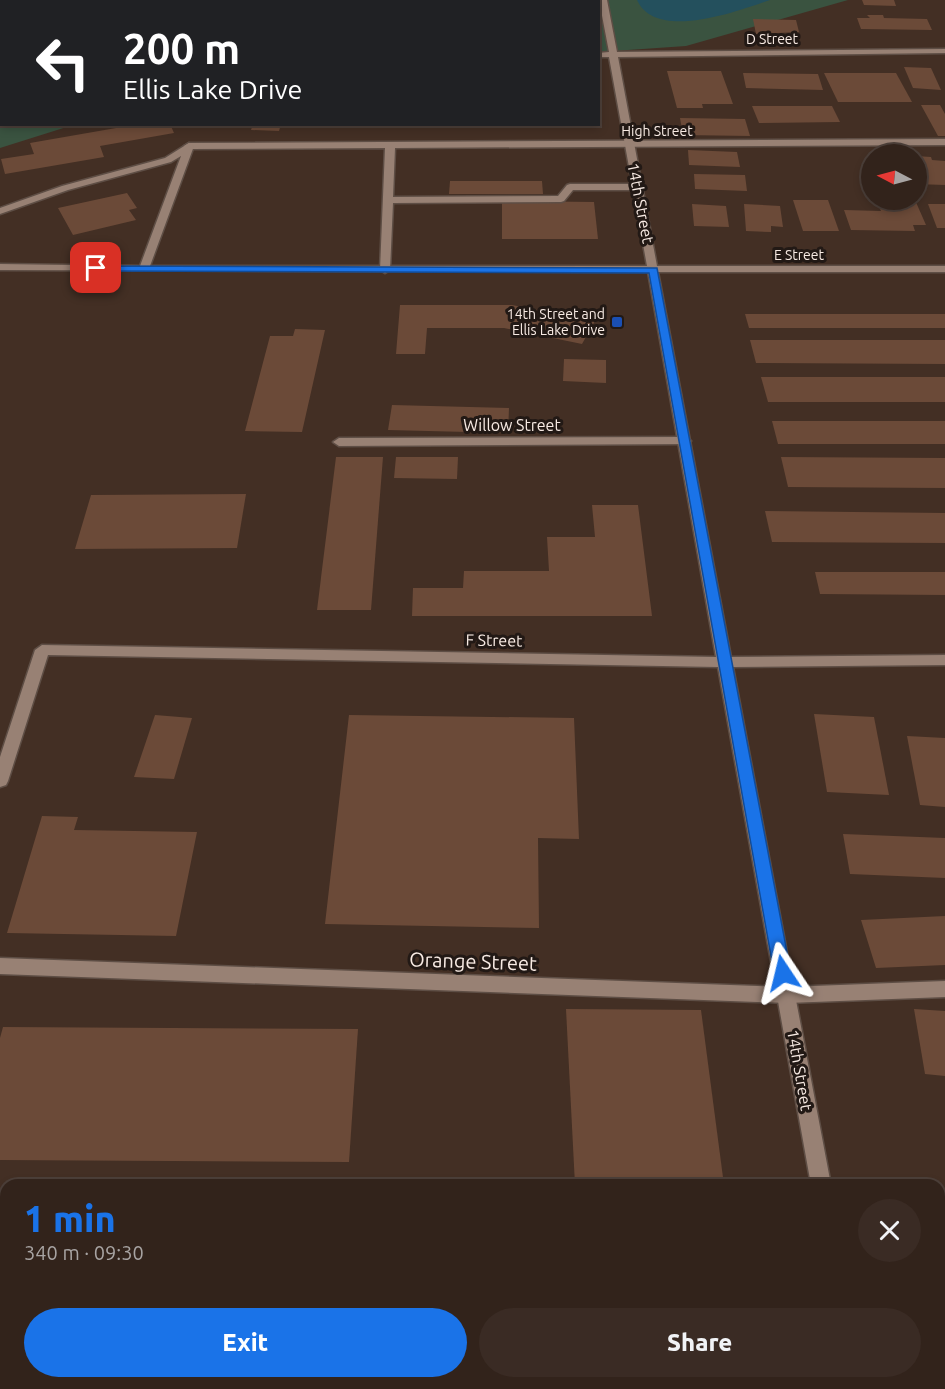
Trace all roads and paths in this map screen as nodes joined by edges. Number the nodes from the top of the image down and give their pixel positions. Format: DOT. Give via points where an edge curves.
graph roads {
  1 [pos="603,0"];
  2 [pos="945,51"];
  3 [pos="612,54"];
  4 [pos="600,56"];
  5 [pos="945,142"];
  6 [pos="390,145"];
  7 [pos="630,145"];
  8 [pos="189,146"];
  9 [pos="638,187"];
  10 [pos="388,200"];
  11 [pos="0,211"];
  12 [pos="0,267"];
  13 [pos="144,269"];
  14 [pos="945,269"];
  15 [pos="384,270"];
  16 [pos="653,270"];
  17 [pos="685,441"];
  18 [pos="339,442"];
  19 [pos="945,660"];
  20 [pos="726,662"];
  21 [pos="0,782"];
  22 [pos="0,966"];
  23 [pos="945,989"];
  24 [pos="787,995"];
  25 [pos="820,1179"];
  1 -- 3 [label="street, 14th Street"];
  2 -- 3 [label="street, D Street"];
  3 -- 4 [label="street, D Street"];
  3 -- 7 [label="street, 14th Street"];
  5 -- 7 [label="street, High Street"];
  6 -- 7 [label="street, High Street"];
  6 -- 8 [label="street, High Street"];
  6 -- 10 [label="street"];
  7 -- 9 [label="street, 14th Street"];
  8 -- 11 [label="street" via="168,160 65,188"];
  8 -- 13 [label="street"];
  9 -- 10 [label="street" via="570,187 561,199"];
  9 -- 16 [label="street, 14th Street"];
  10 -- 15 [label="street"];
  12 -- 13 [label="street, E Street"];
  13 -- 15 [label="street, E Street"];
  14 -- 16 [label="street, E Street"];
  15 -- 16 [label="street, E Street"];
  16 -- 17 [label="street, 14th Street"];
  17 -- 18 [label="street, Willow Street"];
  17 -- 20 [label="street, 14th Street"];
  19 -- 20 [label="street, F Street"];
  20 -- 21 [label="street, F Street" via="42,650"];
  20 -- 24 [label="street, 14th Street"];
  22 -- 24 [label="street, Orange Street"];
  23 -- 24 [label="street, Orange Street"];
  24 -- 25 [label="street, 14th Street"];
}
